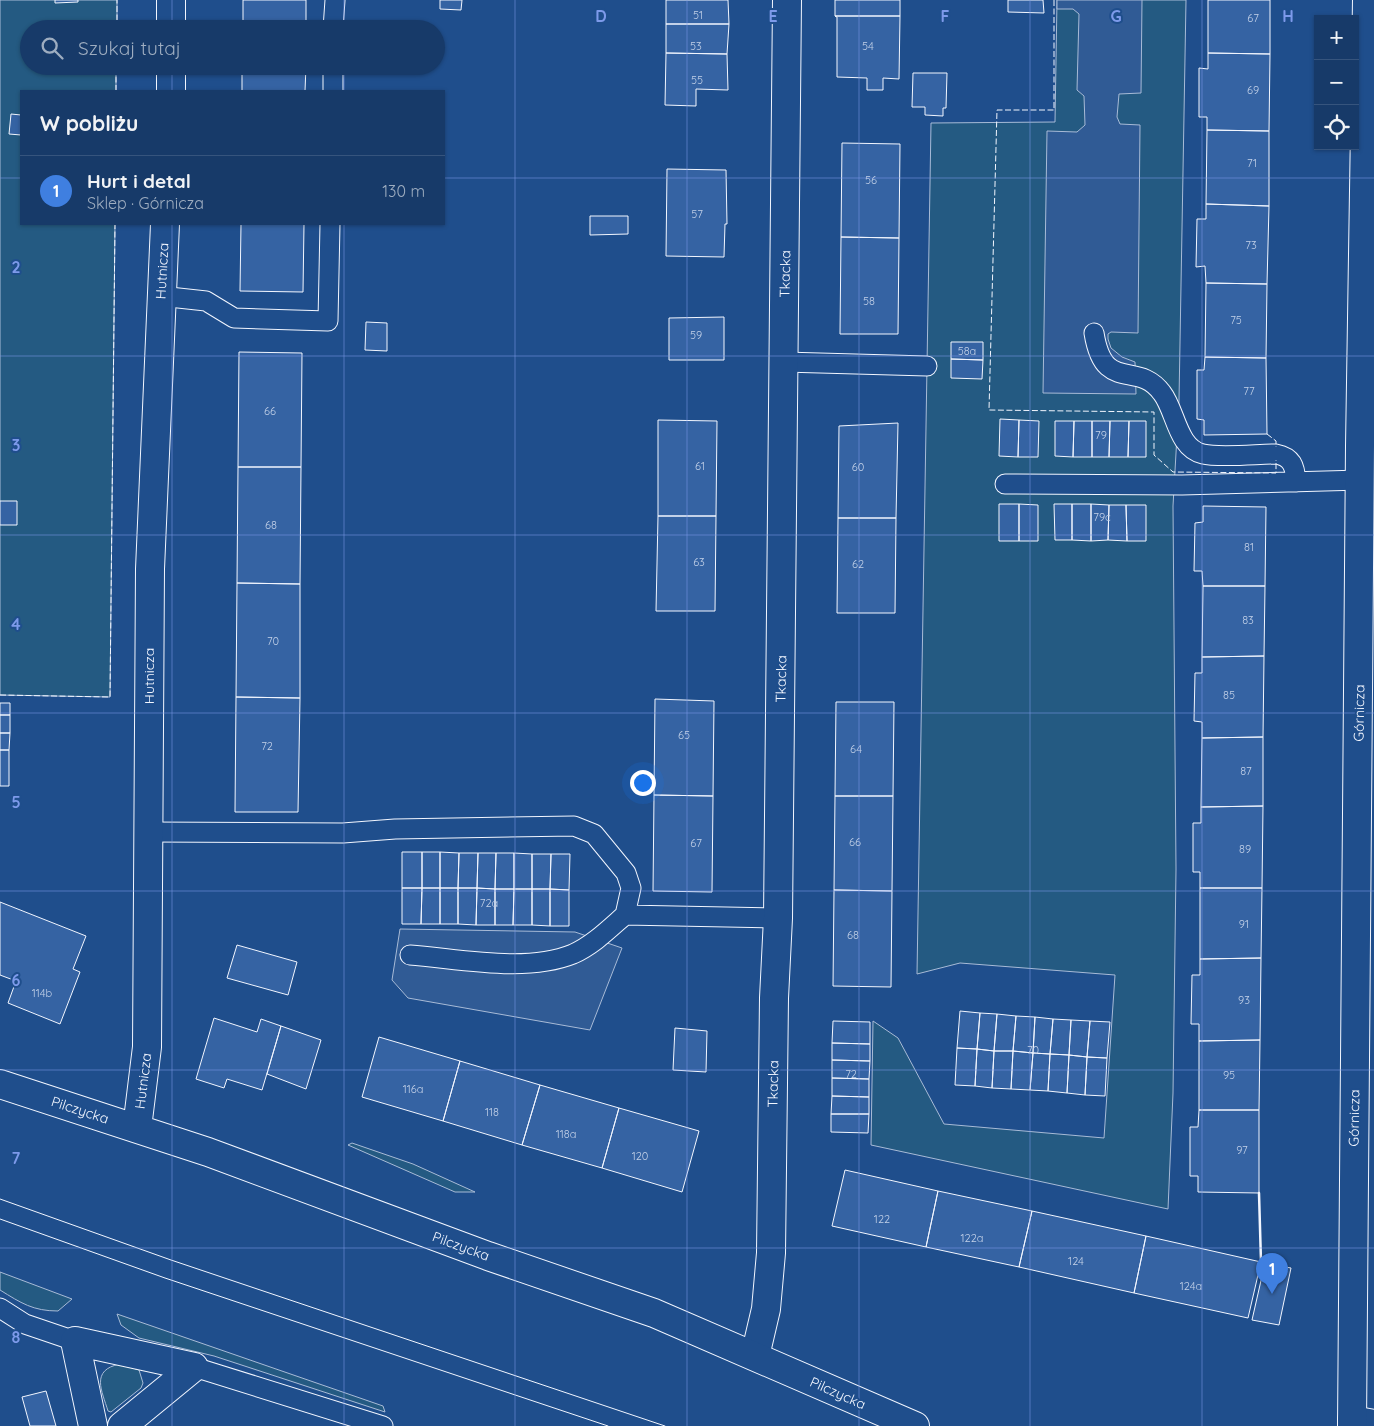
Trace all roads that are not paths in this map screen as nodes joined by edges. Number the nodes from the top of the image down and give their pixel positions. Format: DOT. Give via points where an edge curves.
graph roads {
  1 [pos="172,0"];
  2 [pos="335,0"];
  3 [pos="787,0"];
  4 [pos="1367,0"];
  5 [pos="171,20"];
  6 [pos="334,20"];
  7 [pos="171,75"];
  8 [pos="333,75"];
  9 [pos="171,90"];
  10 [pos="333,90"];
  11 [pos="165,225"];
  12 [pos="330,225"];
  13 [pos="160,296"];
  14 [pos="1094,333"];
  15 [pos="784,362"];
  16 [pos="927,366"];
  17 [pos="1367,480"];
  18 [pos="1296,482"];
  19 [pos="1005,484"];
  20 [pos="148,832"];
  21 [pos="625,915"];
  22 [pos="778,918"];
  23 [pos="410,955"];
  24 [pos="0,1084"];
  25 [pos="137,1128"];
  26 [pos="0,1308"];
  27 [pos="76,1341"];
  28 [pos="755,1356"];
  29 [pos="194,1367"];
  30 [pos="1359,1423"];
  31 [pos="93,1426"];
  32 [pos="122,1426"];
  33 [pos="382,1426"];
  34 [pos="915,1426"];
  1 -- 5 [label="street"];
  2 -- 6 [label="lane"];
  3 -- 15 [label="street, Tkacka"];
  4 -- 17 [label="street, Górnicza"];
  7 -- 9 [label="street"];
  8 -- 10 [label="lane"];
  11 -- 13 [label="street, Hutnicza"];
  12 -- 13 [label="lane" via="328,321 234,318 206,301"];
  13 -- 20 [label="street, Hutnicza" via="150,569"];
  14 -- 18 [label="lane" via="1097,354 1105,366 1121,374 1146,379 1162,392 1191,448 1203,454 1286,456 1295,466"];
  15 -- 16 [label="lane"];
  15 -- 22 [label="street, Tkacka"];
  17 -- 18 [label="lane"];
  17 -- 30 [label="street, Górnicza"];
  18 -- 19 [label="lane"];
  20 -- 21 [label="lane" via="343,833 574,826 594,834 626,873 631,888"];
  20 -- 25 [label="street, Hutnicza" via="148,1048"];
  21 -- 22 [label="lane"];
  21 -- 23 [label="lane" via="597,939 574,953 542,963"];
  22 -- 28 [label="street, Tkacka" via="771,1253 765,1314"];
  24 -- 25 [label="street, Pilczycka"];
  25 -- 28 [label="street, Pilczycka" via="654,1313"];
  26 -- 27 [label="lane" via="25,1324"];
  27 -- 29 [label="street"];
  27 -- 31 [label="street"];
  28 -- 34 [label="street, Pilczycka"];
  29 -- 32 [label="street"];
  29 -- 33 [label="lane"];
}
